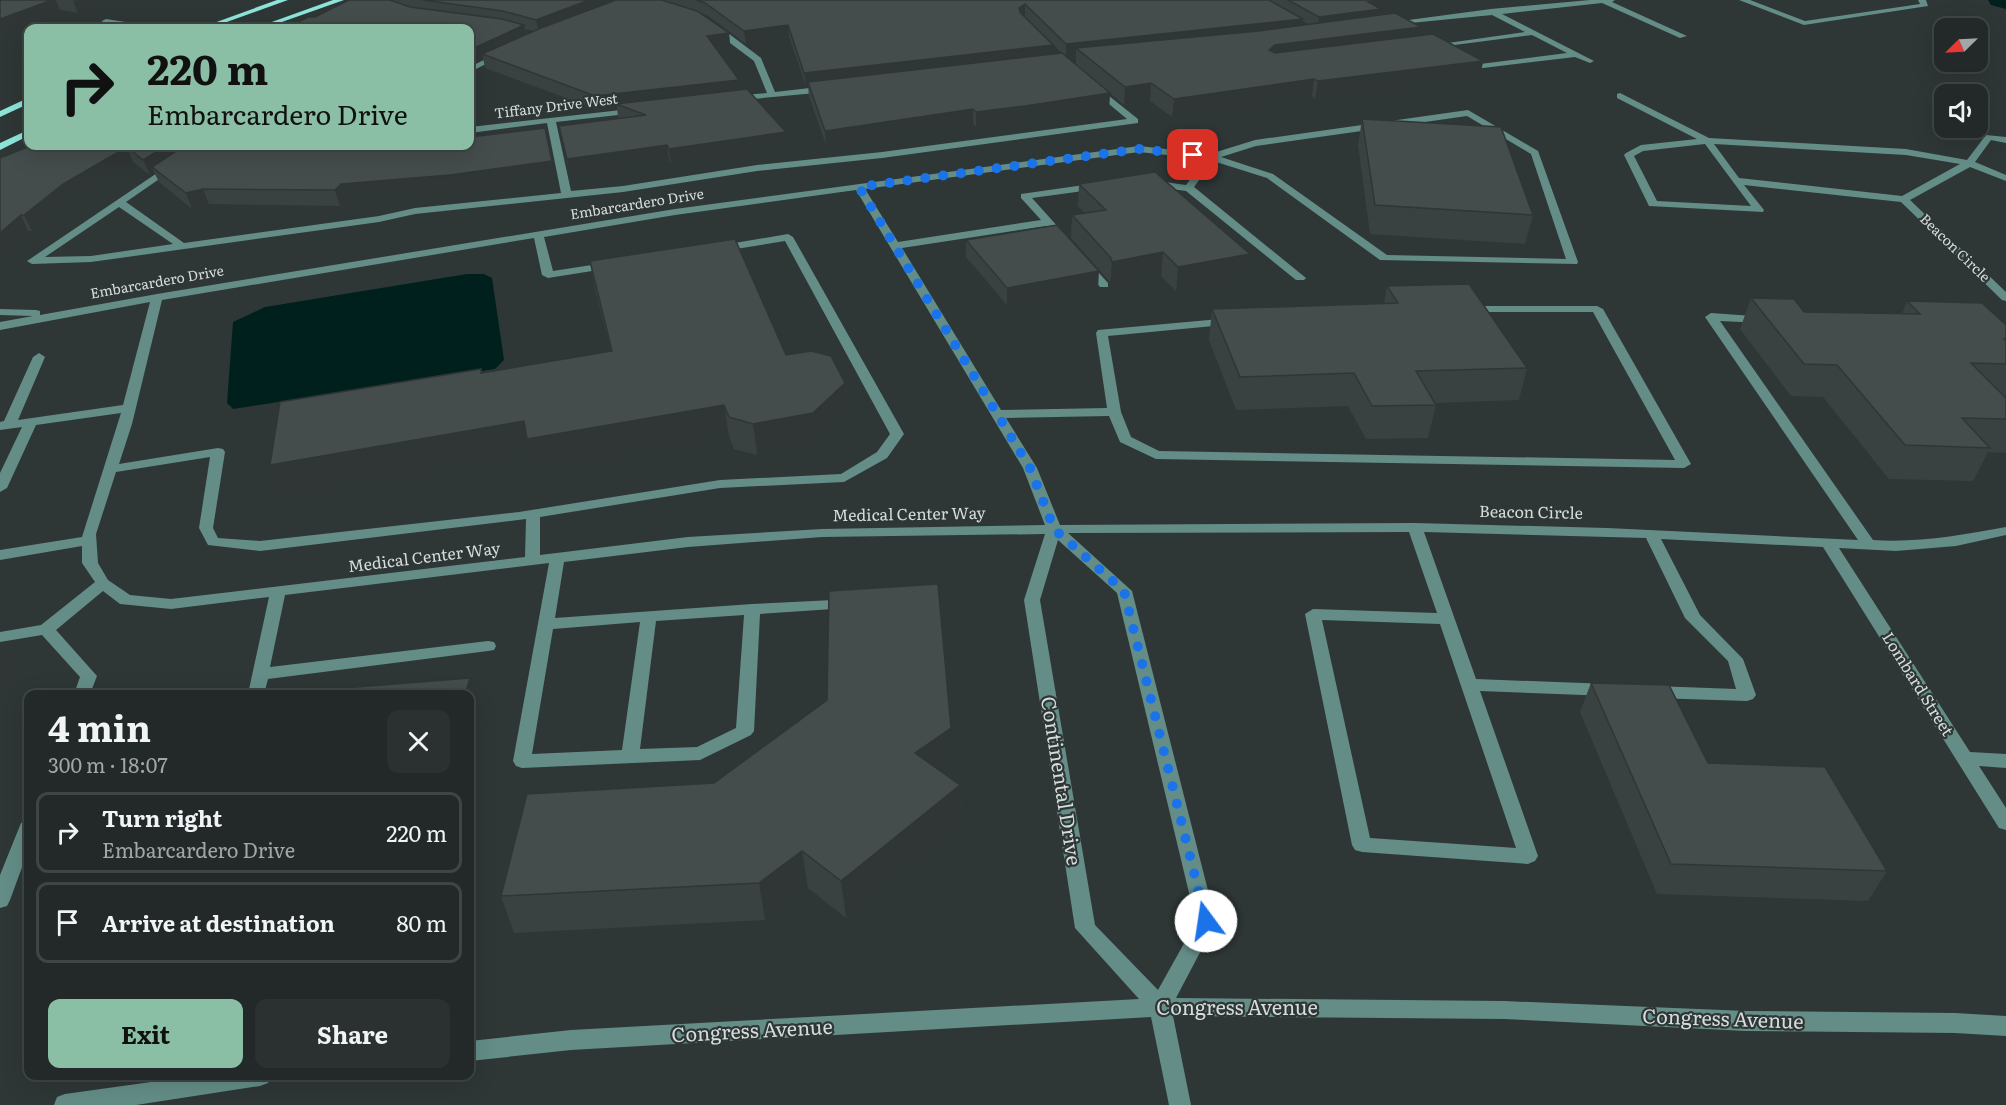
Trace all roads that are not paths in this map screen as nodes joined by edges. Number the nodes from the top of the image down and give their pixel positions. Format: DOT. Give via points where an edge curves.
graph roads {
  1 [pos="284,0"];
  2 [pos="339,0"];
  3 [pos="1607,0"];
  4 [pos="1743,0"];
  5 [pos="1922,0"];
  6 [pos="1491,11"];
  7 [pos="703,19"];
  8 [pos="106,21"];
  9 [pos="123,24"];
  10 [pos="216,24"];
  11 [pos="270,24"];
  12 [pos="1379,25"];
  13 [pos="1533,33"];
  14 [pos="1683,36"];
  15 [pos="1427,46"];
  16 [pos="509,51"];
  17 [pos="1576,54"];
  18 [pos="1590,61"];
  19 [pos="1483,66"];
  20 [pos="474,68"];
  21 [pos="1081,76"];
  22 [pos="841,87"];
  23 [pos="772,94"];
  24 [pos="1620,96"];
  25 [pos="725,100"];
  26 [pos="24,103"];
  27 [pos="644,109"];
  28 [pos="0,114"];
  29 [pos="551,120"];
  30 [pos="474,130"];
  31 [pos="24,135"];
  32 [pos="2006,140"];
  33 [pos="1707,141"];
  34 [pos="0,147"];
  35 [pos="196,150"];
  36 [pos="1211,158"];
  37 [pos="1969,163"];
  38 [pos="2006,178"];
  39 [pos="1135,181"];
  40 [pos="1736,181"];
  41 [pos="1113,184"];
  42 [pos="859,187"];
  43 [pos="1189,188"];
  44 [pos="567,195"];
  45 [pos="1904,199"];
  46 [pos="119,202"];
  47 [pos="1049,222"];
  48 [pos="538,235"];
  49 [pos="182,246"];
  50 [pos="894,246"];
  51 [pos="1072,249"];
  52 [pos="708,250"];
  53 [pos="1080,258"];
  54 [pos="628,262"];
  55 [pos="1300,278"];
  56 [pos="1104,285"];
  57 [pos="157,297"];
  58 [pos="2006,298"];
  59 [pos="1459,309"];
  60 [pos="0,312"];
  61 [pos="69,313"];
  62 [pos="1781,320"];
  63 [pos="1240,321"];
  64 [pos="0,326"];
  65 [pos="39,357"];
  66 [pos="129,408"];
  67 [pos="1114,412"];
  68 [pos="997,414"];
  69 [pos="31,422"];
  70 [pos="5,425"];
  71 [pos="111,469"];
  72 [pos="0,488"];
  73 [pos="533,514"];
  74 [pos="1415,527"];
  75 [pos="1054,529"];
  76 [pos="2006,531"];
  77 [pos="1652,535"];
  78 [pos="89,540"];
  79 [pos="1829,544"];
  80 [pos="1869,545"];
  81 [pos="0,555"];
  82 [pos="557,558"];
  83 [pos="532,562"];
  84 [pos="102,583"];
  85 [pos="278,593"];
  86 [pos="867,601"];
  87 [pos="752,609"];
  88 [pos="649,617"];
  89 [pos="1446,619"];
  90 [pos="547,624"];
  91 [pos="46,629"];
  92 [pos="0,637"];
  93 [pos="488,646"];
  94 [pos="261,674"];
  95 [pos="1469,685"];
  96 [pos="83,690"];
  97 [pos="257,690"];
  98 [pos="630,756"];
  99 [pos="1965,758"];
  100 [pos="2006,762"];
  101 [pos="2006,823"];
  102 [pos="24,838"];
  103 [pos="0,900"];
  104 [pos="1160,1007"];
  105 [pos="2006,1026"];
  106 [pos="474,1051"];
  107 [pos="233,1080"];
  108 [pos="65,1105"];
  109 [pos="1180,1105"];
  1 -- 10 [label="main road"];
  2 -- 11 [label="main road"];
  3 -- 6 [label="street"];
  3 -- 14 [label="street"];
  4 -- 5 [label="street" via="1804,23 1924,6"];
  6 -- 12 [label="street"];
  6 -- 13 [label="street"];
  7 -- 23 [label="street" via="758,60"];
  8 -- 9 [label="street"];
  13 -- 15 [label="street"];
  13 -- 17 [label="street"];
  16 -- 20 [label="street"];
  17 -- 18 [label="street"];
  17 -- 19 [label="street"];
  21 -- 44 [label="street" via="1135,121"];
  22 -- 23 [label="street"];
  23 -- 25 [label="street"];
  24 -- 33 [label="street"];
  26 -- 28 [label="main road"];
  27 -- 29 [label="street, Tiffany Drive West"];
  29 -- 30 [label="street, Tiffany Drive West"];
  29 -- 44 [label="street"];
  31 -- 34 [label="main road"];
  32 -- 37 [label="street" via="1989,137"];
  33 -- 37 [label="street" via="1906,152"];
  33 -- 40 [label="street"];
  33 -- 40 [label="street" via="1641,148 1629,154 1653,204 1759,210"];
  35 -- 46 [label="street"];
  36 -- 36 [label="street, Embarcardero Drive" via="1270,176 1384,258 1572,262 1535,153 1468,113 1255,143"];
  36 -- 42 [label="street, Embarcardero Drive" via="1139,149"];
  36 -- 43 [label="street"];
  37 -- 38 [label="street"];
  37 -- 45 [label="street"];
  39 -- 43 [label="street"];
  40 -- 45 [label="street"];
  41 -- 47 [label="street" via="1025,196"];
  42 -- 48 [label="street, Embarcardero Drive"];
  42 -- 50 [label="street"];
  43 -- 55 [label="street"];
  44 -- 49 [label="street" via="415,212"];
  45 -- 58 [label="street, Beacon Circle"];
  46 -- 49 [label="street"];
  46 -- 49 [label="street" via="32,261 90,259"];
  47 -- 50 [label="street"];
  47 -- 51 [label="street"];
  48 -- 54 [label="street" via="548,275"];
  48 -- 57 [label="street, Embarcardero Drive"];
  50 -- 68 [label="street"];
  52 -- 73 [label="street" via="788,237 897,434 882,455 844,478 720,484"];
  53 -- 56 [label="street"];
  57 -- 61 [label="street, Embarcardero Drive"];
  57 -- 66 [label="street"];
  59 -- 67 [label="street" via="1597,309 1684,464 1156,455 1125,439"];
  60 -- 61 [label="street, Embarcardero Drive"];
  61 -- 64 [label="street, Embarcardero Drive"];
  62 -- 80 [label="street" via="1711,317"];
  63 -- 67 [label="street" via="1102,333"];
  65 -- 70 [label="street"];
  66 -- 69 [label="street"];
  66 -- 71 [label="street"];
  67 -- 68 [label="street"];
  68 -- 75 [label="street" via="1030,468"];
  69 -- 70 [label="street"];
  69 -- 72 [label="street"];
  71 -- 73 [label="street" via="218,452 206,528 213,542 260,546"];
  71 -- 78 [label="street"];
  73 -- 83 [label="street"];
  74 -- 75 [label="street, Beacon Circle"];
  74 -- 77 [label="street, Beacon Circle"];
  74 -- 89 [label="street"];
  75 -- 82 [label="street, Medical Center Way" via="822,533 688,542"];
  75 -- 104 [label="street, Continental Drive" via="1032,600 1085,927"];
  75 -- 104 [label="street" via="1124,591 1206,921"];
  76 -- 80 [label="street, Beacon Circle" via="1956,541"];
  77 -- 79 [label="street, Beacon Circle"];
  77 -- 95 [label="street" via="1693,618 1735,659 1746,695"];
  78 -- 81 [label="street"];
  78 -- 84 [label="street" via="90,563"];
  79 -- 80 [label="street, Beacon Circle"];
  79 -- 99 [label="street, Lombard Street"];
  82 -- 83 [label="street, Medical Center Way"];
  82 -- 90 [label="street"];
  83 -- 85 [label="street, Medical Center Way"];
  84 -- 85 [label="street, Medical Center Way" via="126,600 171,604"];
  84 -- 91 [label="street"];
  85 -- 94 [label="street"];
  86 -- 87 [label="street"];
  87 -- 88 [label="street"];
  87 -- 98 [label="street" via="745,731 700,753"];
  88 -- 90 [label="street"];
  88 -- 98 [label="street"];
  89 -- 95 [label="street"];
  89 -- 95 [label="street" via="1313,614 1362,845 1528,856"];
  90 -- 98 [label="street" via="522,761"];
  91 -- 92 [label="street"];
  91 -- 96 [label="street" via="89,676"];
  93 -- 94 [label="street"];
  94 -- 97 [label="street"];
  99 -- 100 [label="street"];
  99 -- 101 [label="street, Lombard Street"];
  102 -- 103 [label="street"];
  104 -- 105 [label="street, Congress Avenue" via="1504,1010 1746,1021"];
  104 -- 106 [label="street, Congress Avenue" via="571,1040"];
  104 -- 109 [label="street"];
  107 -- 108 [label="street"];
}
